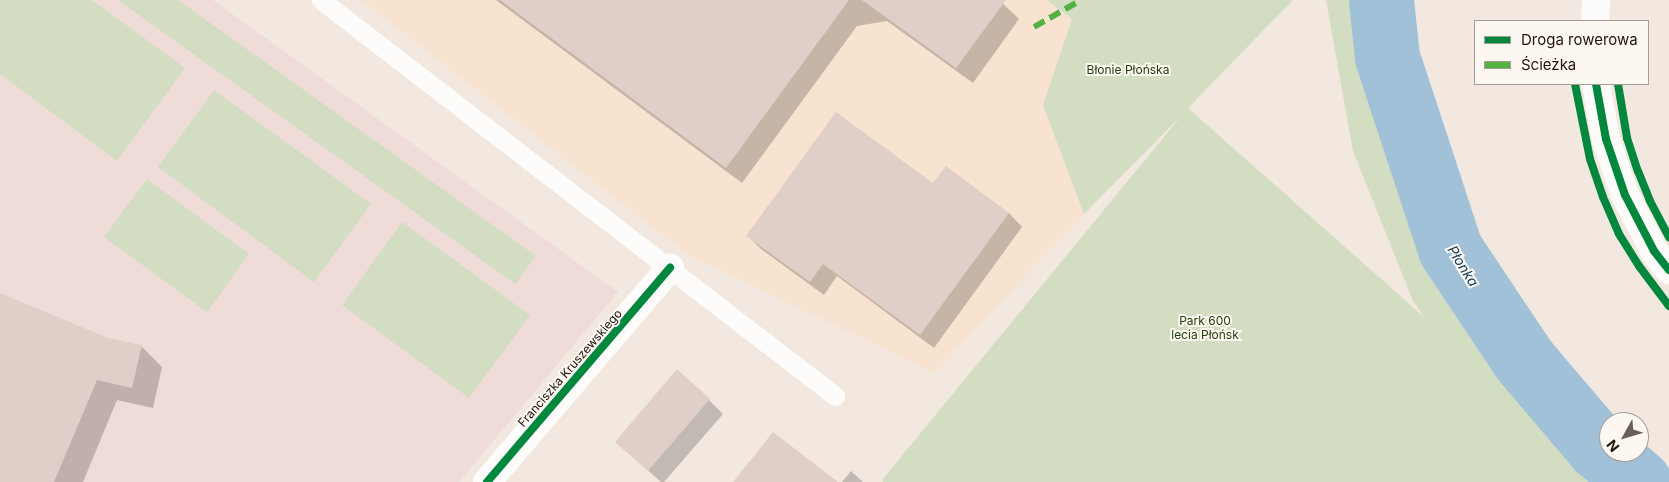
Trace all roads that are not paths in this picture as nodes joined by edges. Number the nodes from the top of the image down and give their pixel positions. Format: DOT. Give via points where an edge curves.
graph roads {
  1 [pos="320,0"];
  2 [pos="1596,0"];
  3 [pos="1595,20"];
  4 [pos="1596,85"];
  5 [pos="670,268"];
  6 [pos="1669,270"];
  7 [pos="835,396"];
  8 [pos="487,482"];
  1 -- 5 [label="lane"];
  2 -- 3 [label="street"];
  4 -- 6 [label="street" via="1606,139 1625,195 1654,251"];
  5 -- 7 [label="lane"];
  5 -- 8 [label="street, Franciszka Kruszewskiego"];
}
